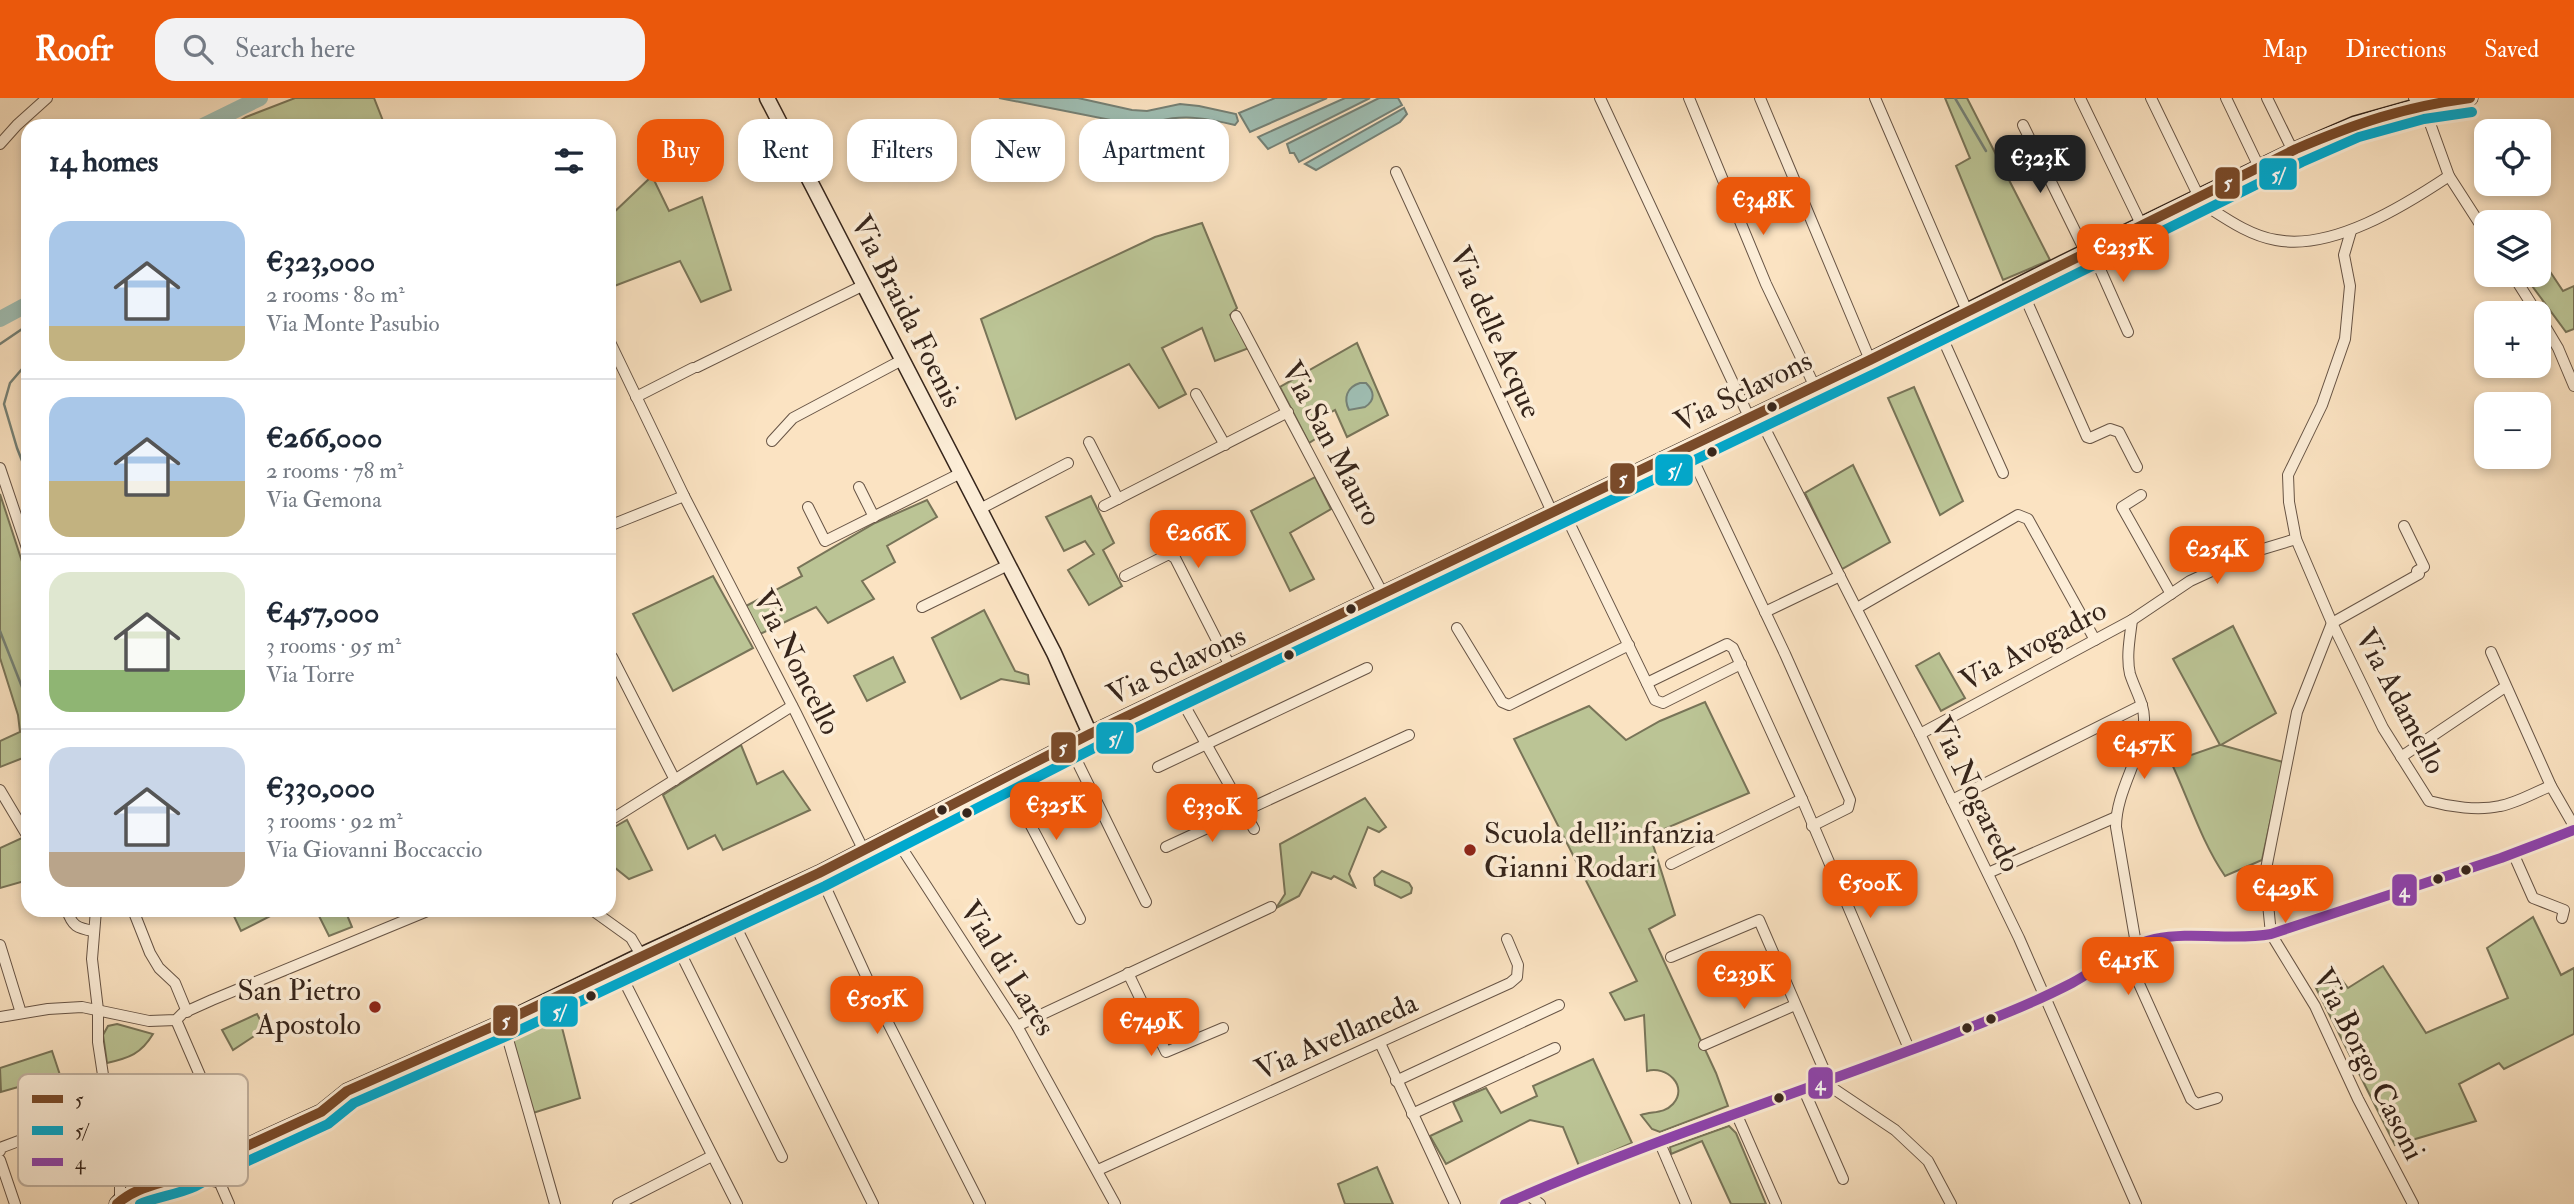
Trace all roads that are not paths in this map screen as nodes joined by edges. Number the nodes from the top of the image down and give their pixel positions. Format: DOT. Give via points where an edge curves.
graph roads {
  1 [pos="47,98"];
  2 [pos="767,98"];
  3 [pos="1600,98"];
  4 [pos="1689,98"];
  5 [pos="1760,98"];
  6 [pos="1875,98"];
  7 [pos="2080,98"];
  8 [pos="2151,98"];
  9 [pos="2226,98"];
  10 [pos="2267,98"];
  11 [pos="2470,98"];
  12 [pos="2417,102"];
  13 [pos="24,119"];
  14 [pos="21,121"];
  15 [pos="2023,125"];
  16 [pos="0,144"];
  17 [pos="2293,151"];
  18 [pos="2259,167"];
  19 [pos="1396,172"];
  20 [pos="2449,176"];
  21 [pos="2197,197"];
  22 [pos="2474,215"];
  23 [pos="2141,224"];
  24 [pos="2351,231"];
  25 [pos="2088,250"];
  26 [pos="864,285"];
  27 [pos="2020,286"];
  28 [pos="1966,310"];
  29 [pos="1236,316"];
  30 [pos="1937,326"];
  31 [pos="2128,332"];
  32 [pos="2551,336"];
  33 [pos="616,356"];
  34 [pos="902,360"];
  35 [pos="1870,360"];
  36 [pos="1814,385"];
  37 [pos="2574,386"];
  38 [pos="1196,394"];
  39 [pos="636,397"];
  40 [pos="1288,412"];
  41 [pos="1753,415"];
  42 [pos="772,441"];
  43 [pos="1089,442"];
  44 [pos="1225,444"];
  45 [pos="1687,447"];
  46 [pos="1068,463"];
  47 [pos="2137,467"];
  48 [pos="0,468"];
  49 [pos="961,473"];
  50 [pos="2003,473"];
  51 [pos="859,487"];
  52 [pos="2141,495"];
  53 [pos="684,496"];
  54 [pos="1118,499"];
  55 [pos="1104,506"];
  56 [pos="808,508"];
  57 [pos="980,509"];
  58 [pos="1557,510"];
  59 [pos="874,517"];
  60 [pos="616,523"];
  61 [pos="2404,526"];
  62 [pos="21,530"];
  63 [pos="2296,540"];
  64 [pos="1008,565"];
  65 [pos="1125,576"];
  66 [pos="1840,576"];
  67 [pos="1384,594"];
  68 [pos="2171,594"];
  69 [pos="922,607"];
  70 [pos="1857,608"];
  71 [pos="1765,612"];
  72 [pos="2132,620"];
  73 [pos="2332,622"];
  74 [pos="1457,628"];
  75 [pos="2095,640"];
  76 [pos="1629,645"];
  77 [pos="2491,652"];
  78 [pos="1741,664"];
  79 [pos="616,665"];
  80 [pos="1231,668"];
  81 [pos="1367,668"];
  82 [pos="1647,683"];
  83 [pos="2505,687"];
  84 [pos="1178,694"];
  85 [pos="2142,705"];
  86 [pos="792,706"];
  87 [pos="1090,734"];
  88 [pos="1920,734"];
  89 [pos="1409,735"];
  90 [pos="1207,745"];
  91 [pos="1069,746"];
  92 [pos="2401,757"];
  93 [pos="1158,766"];
  94 [pos="1006,778"];
  95 [pos="675,780"];
  96 [pos="2551,786"];
  97 [pos="0,790"];
  98 [pos="1802,800"];
  99 [pos="1952,800"];
  100 [pos="1245,812"];
  101 [pos="616,817"];
  102 [pos="2116,817"];
  103 [pos="21,825"];
  104 [pos="1812,826"];
  105 [pos="2574,828"];
  106 [pos="1254,829"];
  107 [pos="894,836"];
  108 [pos="1166,848"];
  109 [pos="864,850"];
  110 [pos="2513,853"];
  111 [pos="1671,864"];
  112 [pos="819,873"];
  113 [pos="1988,873"];
  114 [pos="1146,902"];
  115 [pos="1271,907"];
  116 [pos="729,914"];
  117 [pos="69,917"];
  118 [pos="95,917"];
  119 [pos="136,917"];
  120 [pos="413,917"];
  121 [pos="602,917"];
  122 [pos="2562,918"];
  123 [pos="1080,919"];
  124 [pos="93,931"];
  125 [pos="2272,934"];
  126 [pos="1507,939"];
  127 [pos="674,940"];
  128 [pos="2136,944"];
  129 [pos="0,945"];
  130 [pos="2126,950"];
  131 [pos="641,955"];
  132 [pos="1671,957"];
  133 [pos="617,967"];
  134 [pos="1128,973"];
  135 [pos="2045,996"];
  136 [pos="1559,1005"];
  137 [pos="1795,1005"];
  138 [pos="98,1010"];
  139 [pos="187,1012"];
  140 [pos="21,1013"];
  141 [pos="0,1017"];
  142 [pos="176,1020"];
  143 [pos="503,1022"];
  144 [pos="1017,1026"];
  145 [pos="1223,1028"];
  146 [pos="1380,1043"];
  147 [pos="1704,1045"];
  148 [pos="1555,1048"];
  149 [pos="1910,1051"];
  150 [pos="103,1074"];
  151 [pos="199,1074"];
  152 [pos="1825,1080"];
  153 [pos="1396,1081"];
  154 [pos="1803,1088"];
  155 [pos="2217,1098"];
  156 [pos="1736,1113"];
  157 [pos="1412,1114"];
  158 [pos="18,1141"];
  159 [pos="1659,1141"];
  160 [pos="248,1148"];
  161 [pos="0,1151"];
  162 [pos="712,1156"];
  163 [pos="782,1157"];
  164 [pos="0,1160"];
  165 [pos="1098,1170"];
  166 [pos="1843,1179"];
  167 [pos="127,1186"];
  168 [pos="154,1186"];
  169 [pos="215,1186"];
  170 [pos="138,1190"];
  171 [pos="1527,1194"];
  172 [pos="119,1203"];
  173 [pos="15,1204"];
  174 [pos="229,1204"];
  175 [pos="555,1204"];
  176 [pos="618,1204"];
  177 [pos="737,1204"];
  178 [pos="873,1204"];
  179 [pos="980,1204"];
  180 [pos="1115,1204"];
  181 [pos="1455,1204"];
  182 [pos="1505,1204"];
  183 [pos="1540,1204"];
  184 [pos="1686,1204"];
  185 [pos="1776,1204"];
  186 [pos="1951,1204"];
  187 [pos="2136,1204"];
  188 [pos="2413,1204"];
  1 -- 13 [label="street"];
  2 -- 26 [label="street, Via Braida Foenis"];
  3 -- 41 [label="street, Via Nogaredo"];
  4 -- 36 [label="street" via="1766,284"];
  5 -- 35 [label="street"];
  6 -- 28 [label="street"];
  7 -- 23 [label="street"];
  8 -- 21 [label="street"];
  9 -- 18 [label="street"];
  10 -- 17 [label="street"];
  11 -- 12 [label="street, Via Sclavons"];
  12 -- 17 [label="street, Via Sclavons"];
  12 -- 20 [label="street" via="2427,115"];
  14 -- 16 [label="street"];
  15 -- 25 [label="street"];
  17 -- 18 [label="street, Via Sclavons"];
  18 -- 21 [label="street, Via Sclavons"];
  19 -- 58 [label="street, Via delle Acque"];
  20 -- 22 [label="street"];
  20 -- 24 [label="street"];
  21 -- 23 [label="street, Via Sclavons"];
  21 -- 24 [label="street" via="2237,226 2275,240 2301,242"];
  23 -- 25 [label="street, Via Sclavons"];
  24 -- 63 [label="street" via="2344,255 2350,286 2345,339 2322,405 2288,475"];
  25 -- 27 [label="street, Via Sclavons"];
  25 -- 31 [label="street"];
  26 -- 34 [label="street, Via Braida Foenis"];
  26 -- 39 [label="street"];
  27 -- 28 [label="street, Via Sclavons"];
  27 -- 47 [label="street" via="2087,437 2110,429 2119,432"];
  28 -- 30 [label="street, Via Sclavons"];
  29 -- 40 [label="street, Via San Mauro"];
  30 -- 35 [label="street, Via Sclavons"];
  30 -- 50 [label="street"];
  32 -- 37 [label="street"];
  33 -- 39 [label="street, Via Noncello"];
  34 -- 42 [label="street" via="793,418"];
  34 -- 49 [label="street, Via Braida Foenis"];
  35 -- 36 [label="street, Via Sclavons"];
  36 -- 41 [label="street, Via Sclavons"];
  38 -- 44 [label="street"];
  39 -- 53 [label="street, Via Noncello"];
  40 -- 44 [label="street"];
  40 -- 67 [label="street, Via San Mauro"];
  41 -- 45 [label="street, Via Sclavons"];
  41 -- 66 [label="street, Via Nogaredo"];
  43 -- 54 [label="street"];
  44 -- 54 [label="street"];
  45 -- 58 [label="street, Via Sclavons"];
  45 -- 71 [label="street"];
  46 -- 57 [label="street"];
  48 -- 62 [label="street"];
  49 -- 57 [label="street, Via Braida Foenis"];
  49 -- 59 [label="street"];
  51 -- 59 [label="street"];
  52 -- 68 [label="street" via="2122,507"];
  53 -- 60 [label="street"];
  53 -- 86 [label="street, Via Noncello"];
  54 -- 55 [label="street"];
  56 -- 59 [label="street" via="825,541"];
  57 -- 64 [label="street, Via Braida Foenis"];
  58 -- 67 [label="street, Via Sclavons"];
  58 -- 76 [label="street, Via delle Acque"];
  61 -- 73 [label="street" via="2424,567 2417,570 2419,574"];
  63 -- 68 [label="street, Via Avogadro" via="2253,552"];
  63 -- 73 [label="street"];
  64 -- 69 [label="street"];
  64 -- 87 [label="street, Via Braida Foenis"];
  65 -- 80 [label="street" via="1169,554 1175,558"];
  66 -- 70 [label="street, Via Nogaredo"];
  66 -- 71 [label="street"];
  67 -- 80 [label="street, Via Sclavons"];
  68 -- 72 [label="street, Via Avogadro"];
  70 -- 75 [label="street" via="2018,515 2028,519"];
  70 -- 88 [label="street, Via Nogaredo"];
  71 -- 104 [label="street" via="1850,800 1848,808"];
  72 -- 75 [label="street, Via Avogadro"];
  72 -- 85 [label="street" via="2130,672"];
  73 -- 92 [label="street, Via Adamello"];
  73 -- 125 [label="street, Via Borgo Casoni" via="2297,712 2267,863"];
  74 -- 76 [label="street" via="1502,702 1509,705"];
  75 -- 88 [label="street, Via Avogadro"];
  76 -- 82 [label="street, Via delle Acque"];
  77 -- 83 [label="street"];
  78 -- 82 [label="street" via="1727,644"];
  78 -- 82 [label="street" via="1663,703 1655,700"];
  78 -- 98 [label="street"];
  79 -- 95 [label="street"];
  80 -- 84 [label="street, Via Sclavons"];
  81 -- 90 [label="street"];
  83 -- 92 [label="street"];
  83 -- 96 [label="street"];
  84 -- 87 [label="street, Via Sclavons"];
  84 -- 90 [label="street"];
  85 -- 99 [label="street"];
  85 -- 102 [label="street" via="2140,751"];
  86 -- 95 [label="street"];
  86 -- 109 [label="street, Via Noncello"];
  87 -- 91 [label="street, Via Sclavons"];
  88 -- 99 [label="street, Via Nogaredo"];
  89 -- 100 [label="street"];
  90 -- 93 [label="street"];
  90 -- 100 [label="street"];
  91 -- 94 [label="street, Via Sclavons"];
  91 -- 114 [label="street"];
  92 -- 96 [label="street, Via Adamello" via="2429,801 2441,805 2502,806"];
  94 -- 107 [label="street, Via Sclavons"];
  94 -- 123 [label="street"];
  95 -- 101 [label="street"];
  96 -- 105 [label="street"];
  97 -- 103 [label="street"];
  98 -- 104 [label="street"];
  98 -- 111 [label="street"];
  99 -- 113 [label="street, Via Nogaredo"];
  100 -- 106 [label="street"];
  100 -- 108 [label="street"];
  102 -- 113 [label="street"];
  102 -- 128 [label="street"];
  104 -- 149 [label="street"];
  105 -- 110 [label="street"];
  107 -- 109 [label="street, Via Sclavons"];
  107 -- 144 [label="street, Vial di Lares"];
  109 -- 112 [label="street, Via Sclavons"];
  110 -- 122 [label="street" via="2533,898 2564,911"];
  110 -- 125 [label="street"];
  112 -- 116 [label="street, Via Sclavons"];
  112 -- 179 [label="street" via="882,1011"];
  113 -- 135 [label="street, Via Nogaredo"];
  115 -- 134 [label="street"];
  116 -- 127 [label="street, Via Sclavons"];
  116 -- 178 [label="street"];
  117 -- 124 [label="street" via="77,928"];
  118 -- 124 [label="street"];
  119 -- 139 [label="street" via="150,953 175,983"];
  120 -- 139 [label="street"];
  121 -- 131 [label="street" via="631,938"];
  124 -- 138 [label="street"];
  125 -- 128 [label="street" via="2164,938"];
  125 -- 188 [label="street, Via Borgo Casoni" via="2315,1006"];
  126 -- 146 [label="street, Via Avellaneda" via="1518,965 1517,977 1510,983"];
  127 -- 131 [label="street, Via Sclavons"];
  127 -- 163 [label="street"];
  128 -- 130 [label="street"];
  129 -- 140 [label="street"];
  130 -- 135 [label="street"];
  130 -- 155 [label="street" via="2191,1099 2197,1104"];
  131 -- 133 [label="street, Via Sclavons"];
  132 -- 137 [label="street" via="1759,920"];
  133 -- 143 [label="street, Via Sclavons"];
  133 -- 162 [label="street"];
  134 -- 144 [label="street"];
  134 -- 145 [label="street" via="1166,1052"];
  135 -- 149 [label="street"];
  135 -- 187 [label="street, Via Nogaredo"];
  136 -- 153 [label="street"];
  137 -- 147 [label="street"];
  137 -- 152 [label="street"];
  138 -- 140 [label="street" via="82,1007"];
  138 -- 142 [label="street" via="149,1021"];
  138 -- 150 [label="street"];
  139 -- 142 [label="street"];
  140 -- 141 [label="street"];
  142 -- 151 [label="street"];
  143 -- 160 [label="street, Via Sclavons" via="346,1091 321,1112"];
  143 -- 175 [label="street"];
  144 -- 165 [label="street, Vial di Lares"];
  146 -- 153 [label="street"];
  146 -- 165 [label="street, Via Avellaneda"];
  148 -- 157 [label="street"];
  149 -- 152 [label="street"];
  152 -- 154 [label="street"];
  152 -- 186 [label="street" via="1895,1130 1927,1161"];
  153 -- 157 [label="street"];
  154 -- 156 [label="street"];
  154 -- 166 [label="street"];
  156 -- 159 [label="street"];
  156 -- 185 [label="street"];
  157 -- 181 [label="street"];
  158 -- 161 [label="street"];
  159 -- 171 [label="street"];
  159 -- 184 [label="street"];
  162 -- 176 [label="street"];
  162 -- 177 [label="street"];
  164 -- 173 [label="street"];
  165 -- 180 [label="street, Vial di Lares"];
  167 -- 170 [label="street"];
  168 -- 170 [label="street, Via Sclavons"];
  169 -- 174 [label="street"];
  170 -- 172 [label="street, Via Sclavons"];
  171 -- 182 [label="street"];
  171 -- 183 [label="street"];
}
